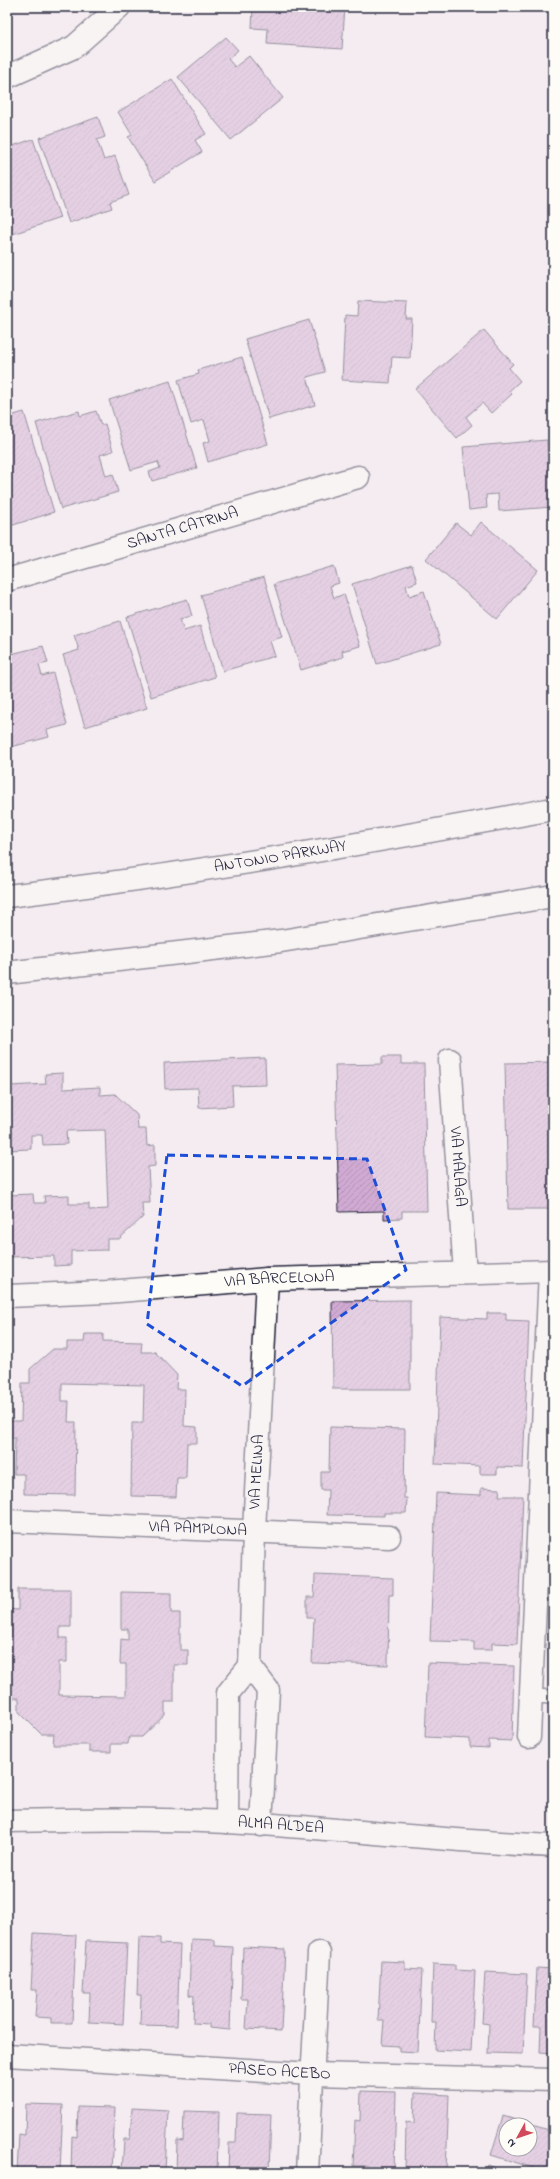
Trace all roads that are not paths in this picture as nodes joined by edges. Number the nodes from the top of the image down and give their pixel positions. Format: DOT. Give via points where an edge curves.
graph roads {
  1 [pos="119,7"];
  2 [pos="7,77"];
  3 [pos="358,477"];
  4 [pos="7,580"];
  5 [pos="553,809"];
  6 [pos="7,896"];
  7 [pos="553,896"];
  8 [pos="7,973"];
  9 [pos="450,1060"];
  10 [pos="551,1271"];
  11 [pos="465,1273"];
  12 [pos="267,1279"];
  13 [pos="7,1296"];
  14 [pos="7,1521"];
  15 [pos="254,1531"];
  16 [pos="389,1537"];
  17 [pos="250,1666"];
  18 [pos="531,1696"];
  19 [pos="553,1696"];
  20 [pos="529,1736"];
  21 [pos="7,1821"];
  22 [pos="227,1822"];
  23 [pos="261,1825"];
  24 [pos="553,1846"];
  25 [pos="319,1953"];
  26 [pos="7,2055"];
  27 [pos="312,2074"];
  28 [pos="553,2080"];
  29 [pos="307,2172"];
  1 -- 2 [label="street" via="74,47"];
  3 -- 4 [label="street, SANTA CATRINA"];
  5 -- 6 [label="street, ANTONIO PARKWAY" via="296,856 121,883"];
  7 -- 8 [label="street" via="281,941"];
  9 -- 11 [label="street, VIA MALAGA"];
  10 -- 11 [label="street, VIA BARCELONA"];
  10 -- 18 [label="street"];
  11 -- 12 [label="street, VIA BARCELONA"];
  12 -- 13 [label="street, VIA BARCELONA" via="107,1292"];
  12 -- 15 [label="street, VIA MELINA"];
  14 -- 15 [label="street, VIA PAMPLONA"];
  15 -- 16 [label="street, VIA PAMPLONA"];
  15 -- 17 [label="street, VIA MELINA"];
  17 -- 22 [label="street" via="228,1693"];
  17 -- 23 [label="street" via="268,1690"];
  18 -- 19 [label="lane"];
  18 -- 20 [label="street"];
  21 -- 22 [label="street, ALMA ALDEA" via="82,1819"];
  22 -- 23 [label="street, ALMA ALDEA"];
  23 -- 24 [label="street, ALMA ALDEA" via="479,1843"];
  25 -- 27 [label="street"];
  26 -- 27 [label="street, PASEO ACEBO"];
  27 -- 28 [label="street, PASEO ACEBO"];
  27 -- 29 [label="street"];
}
